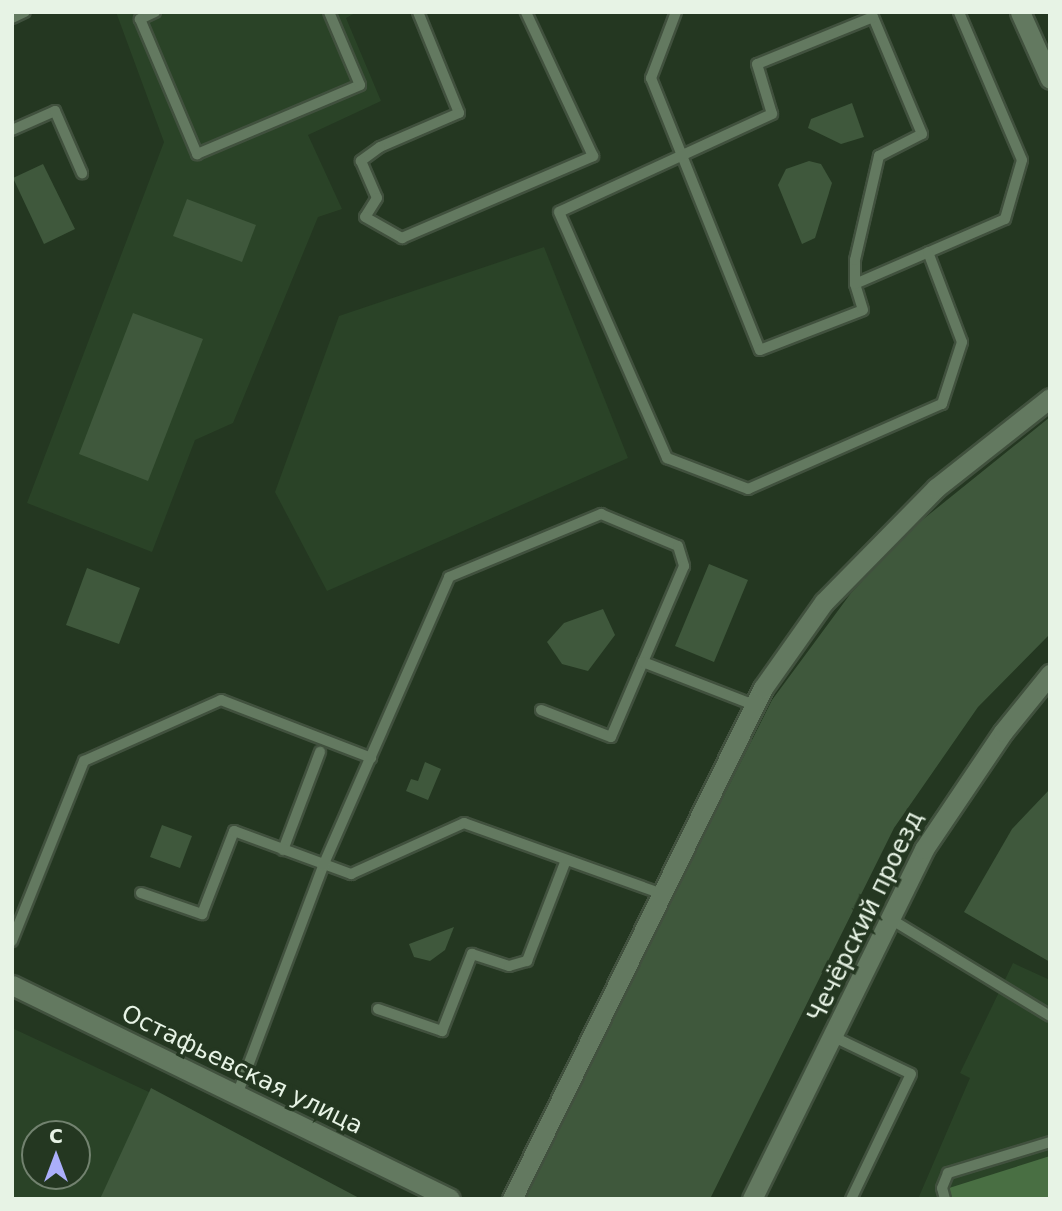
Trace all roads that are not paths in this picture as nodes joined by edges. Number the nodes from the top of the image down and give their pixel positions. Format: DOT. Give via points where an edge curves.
graph roads {
  1 [pos="25,12"];
  2 [pos="155,12"];
  3 [pos="329,12"];
  4 [pos="418,12"];
  5 [pos="526,12"];
  6 [pos="676,12"];
  7 [pos="959,12"];
  8 [pos="1020,12"];
  9 [pos="12,18"];
  10 [pos="1050,79"];
  11 [pos="12,130"];
  12 [pos="684,153"];
  13 [pos="82,173"];
  14 [pos="928,252"];
  15 [pos="855,284"];
  16 [pos="1050,398"];
  17 [pos="643,662"];
  18 [pos="1050,674"];
  19 [pos="754,705"];
  20 [pos="541,710"];
  21 [pos="320,752"];
  22 [pos="371,758"];
  23 [pos="283,850"];
  24 [pos="566,860"];
  25 [pos="323,866"];
  26 [pos="141,893"];
  27 [pos="662,894"];
  28 [pos="889,918"];
  29 [pos="12,941"];
  30 [pos="12,985"];
  31 [pos="378,1009"];
  32 [pos="1050,1016"];
  33 [pos="834,1037"];
  34 [pos="237,1095"];
  35 [pos="1050,1142"];
  36 [pos="450,1199"];
  37 [pos="512,1199"];
  38 [pos="752,1199"];
  39 [pos="850,1199"];
  40 [pos="945,1199"];
  1 -- 9 [label="lane"];
  2 -- 3 [label="lane" via="140,19 197,154 360,85"];
  4 -- 5 [label="lane" via="459,113 380,147 361,161 377,198 365,217 402,238 593,156"];
  6 -- 12 [label="lane" via="650,78"];
  7 -- 14 [label="lane" via="1022,160 1005,219"];
  8 -- 10 [label="street"];
  11 -- 13 [label="lane" via="55,111"];
  12 -- 14 [label="lane" via="559,212 667,458 748,488 942,404 962,342"];
  12 -- 15 [label="lane" via="761,350 863,310"];
  12 -- 15 [label="lane" via="772,114 757,64 873,17 922,134 879,156 855,260"];
  14 -- 15 [label="lane"];
  16 -- 19 [label="street" via="936,488 824,602"];
  17 -- 19 [label="lane"];
  17 -- 20 [label="lane" via="611,737"];
  17 -- 22 [label="lane" via="684,566 678,546 601,514 449,577"];
  18 -- 28 [label="street, Чечёрский проезд" via="948,810"];
  19 -- 27 [label="street"];
  21 -- 23 [label="lane"];
  22 -- 25 [label="lane"];
  22 -- 29 [label="lane" via="221,700 84,761"];
  23 -- 25 [label="lane"];
  23 -- 26 [label="lane" via="234,831 202,914"];
  24 -- 25 [label="lane" via="464,823 351,874"];
  24 -- 27 [label="lane"];
  24 -- 31 [label="lane" via="527,961 509,966 472,954 442,1031"];
  25 -- 34 [label="lane"];
  27 -- 37 [label="street"];
  28 -- 32 [label="lane"];
  28 -- 33 [label="street, Чечёрский проезд"];
  30 -- 34 [label="street, Остафьевская улица"];
  33 -- 38 [label="street, Чечёрский проезд"];
  33 -- 39 [label="lane" via="911,1074"];
  34 -- 36 [label="street, Остафьевская улица"];
  35 -- 40 [label="lane" via="948,1173 942,1188"];
}
